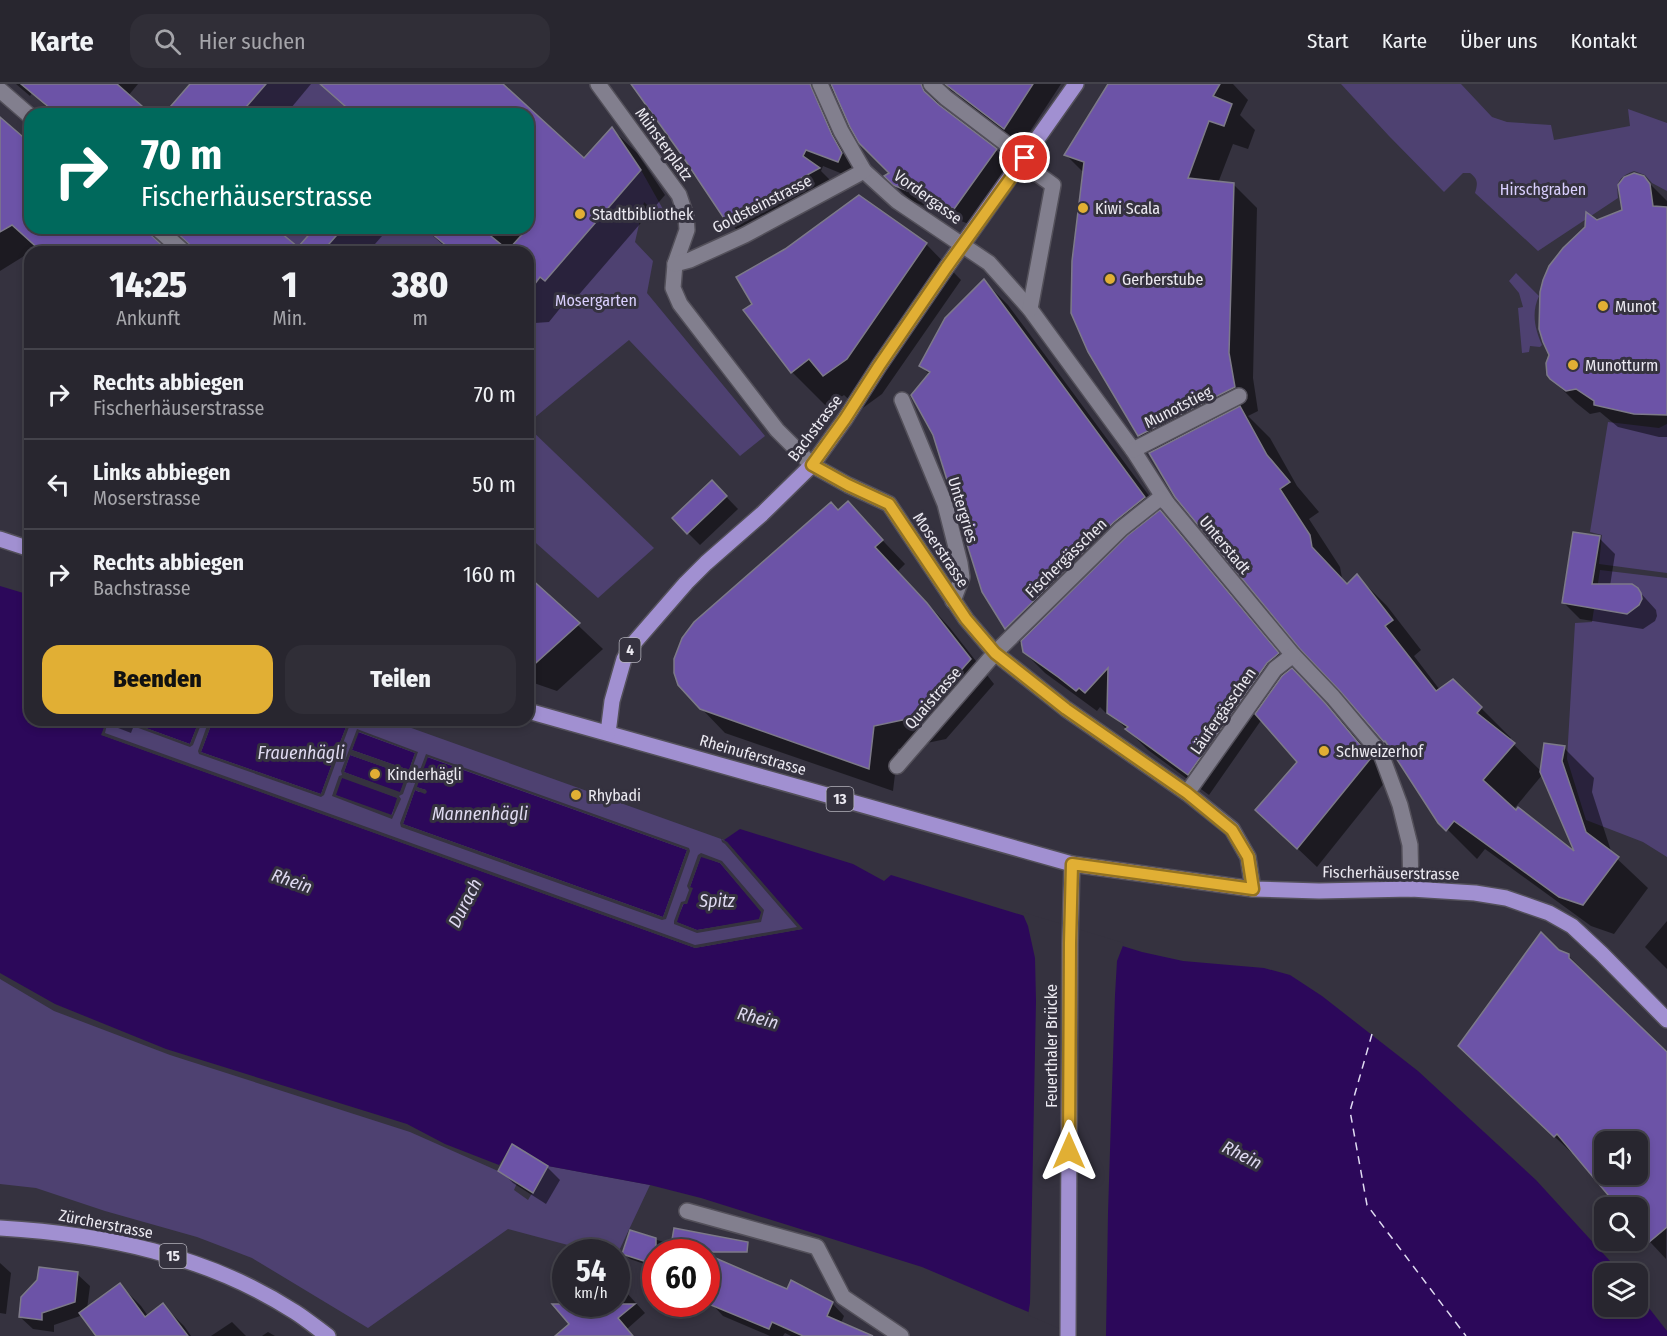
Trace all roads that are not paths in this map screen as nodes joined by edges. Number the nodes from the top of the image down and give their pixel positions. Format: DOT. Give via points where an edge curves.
graph roads {
  1 [pos="598,84"];
  2 [pos="820,84"];
  3 [pos="931,84"];
  4 [pos="1076,84"];
  5 [pos="0,90"];
  6 [pos="24,111"];
  7 [pos="1025,158"];
  8 [pos="864,171"];
  9 [pos="679,195"];
  10 [pos="164,234"];
  11 [pos="963,245"];
  12 [pos="177,246"];
  13 [pos="675,264"];
  14 [pos="1030,309"];
  15 [pos="1239,396"];
  16 [pos="902,400"];
  17 [pos="1133,450"];
  18 [pos="812,465"];
  19 [pos="1167,503"];
  20 [pos="0,539"];
  21 [pos="24,547"];
  22 [pos="954,601"];
  23 [pos="995,653"];
  24 [pos="1293,655"];
  25 [pos="534,713"];
  26 [pos="608,733"];
  27 [pos="897,766"];
  28 [pos="1187,793"];
  29 [pos="1072,864"];
  30 [pos="1253,889"];
  31 [pos="1411,889"];
  32 [pos="1667,1020"];
  33 [pos="687,1211"];
  34 [pos="0,1228"];
  35 [pos="328,1336"];
  36 [pos="901,1336"];
  37 [pos="1068,1336"];
  1 -- 9 [label="street, Münsterplatz"];
  2 -- 8 [label="street, Vordergasse"];
  3 -- 7 [label="street"];
  4 -- 7 [label="main road, Bachstrasse / 4"];
  5 -- 6 [label="street"];
  7 -- 11 [label="main road, Bachstrasse / 4"];
  7 -- 14 [label="street" via="1053,185"];
  8 -- 11 [label="street, Vordergasse" via="897,201"];
  8 -- 13 [label="street, Goldsteinstrasse" via="745,235"];
  9 -- 13 [label="street, Moserstrasse" via="687,230"];
  10 -- 12 [label="street"];
  11 -- 14 [label="street, Unterstadt" via="989,263"];
  11 -- 18 [label="main road, Bachstrasse / 4"];
  13 -- 18 [label="street, Moserstrasse" via="673,288 680,304 777,430"];
  14 -- 17 [label="street, Unterstadt"];
  15 -- 17 [label="street, Munotstieg"];
  16 -- 22 [label="street, Untergries" via="945,504 962,577"];
  17 -- 19 [label="street, Unterstadt"];
  18 -- 22 [label="street, Moserstrasse" via="889,504"];
  18 -- 26 [label="main road, Bachstrasse / 4" via="686,583 633,644 624,658"];
  19 -- 23 [label="street, Fischergässchen" via="1160,498 1120,529"];
  19 -- 24 [label="street, Unterstadt"];
  20 -- 21 [label="main road"];
  22 -- 23 [label="street, Moserstrasse"];
  23 -- 27 [label="street, Quaistrasse"];
  23 -- 28 [label="street, Moserstrasse" via="1066,709"];
  24 -- 28 [label="street, Läufergässchen" via="1275,669"];
  24 -- 31 [label="street, Unterstadt" via="1381,754 1410,845"];
  25 -- 26 [label="main road, Rheinuferstrasse"];
  26 -- 29 [label="main road, Rheinuferstrasse / 13"];
  28 -- 30 [label="street, Moserstrasse" via="1232,830 1248,857"];
  29 -- 30 [label="main road, Fischerhäuserstrasse"];
  29 -- 37 [label="main road, Feuerthaler Brücke"];
  30 -- 31 [label="main road, Fischerhäuserstrasse"];
  31 -- 32 [label="main road, Fischerhäuserstrasse" via="1485,894 1549,913 1572,926"];
  33 -- 36 [label="street" via="817,1247 843,1298"];
  34 -- 35 [label="main road, Zürcherstrasse / 15" via="117,1242 186,1260 245,1284"];
}
